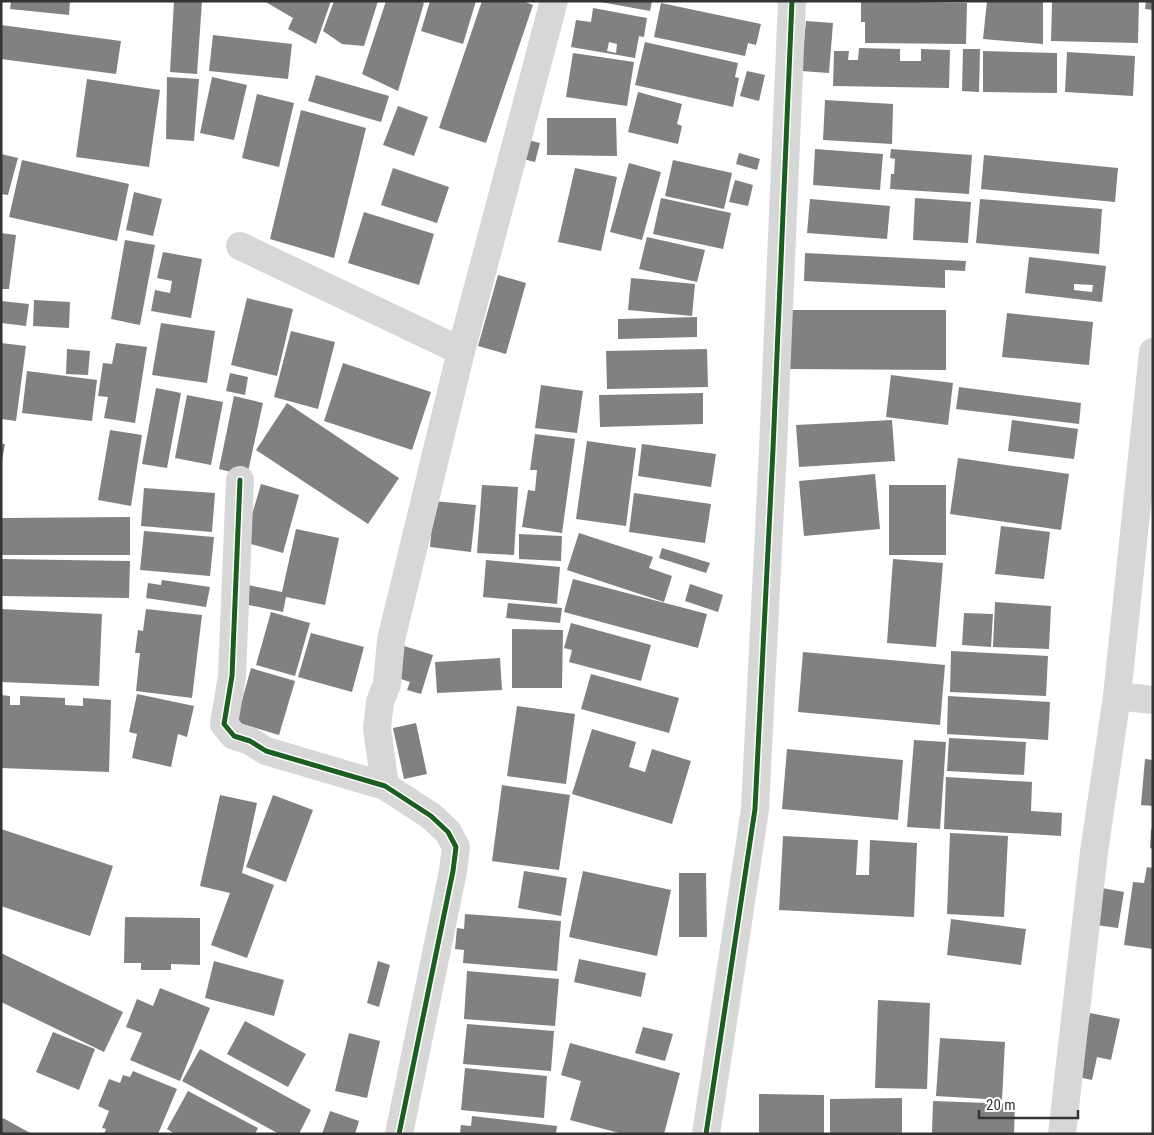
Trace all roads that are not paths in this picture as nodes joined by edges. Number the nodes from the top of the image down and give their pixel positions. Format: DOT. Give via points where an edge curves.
graph roads {
  1 [pos="554,1"];
  2 [pos="792,1"];
  3 [pos="240,246"];
  4 [pos="461,351"];
  5 [pos="1153,352"];
  6 [pos="240,480"];
  7 [pos="1117,696"];
  8 [pos="1153,700"];
  9 [pos="385,786"];
  10 [pos="399,1134"];
  11 [pos="706,1134"];
  12 [pos="1062,1134"];
  1 -- 4 [label="street"];
  2 -- 11 [label="street" via="755,809"];
  3 -- 4 [label="street"];
  4 -- 9 [label="street" via="391,640 387,684 380,702 378,729"];
  5 -- 7 [label="street"];
  6 -- 9 [label="street" via="232,676 224,724 234,736 250,740 266,751"];
  7 -- 8 [label="street"];
  7 -- 12 [label="street" via="1094,852"];
  9 -- 10 [label="street" via="431,816 448,832 456,847"];
}
